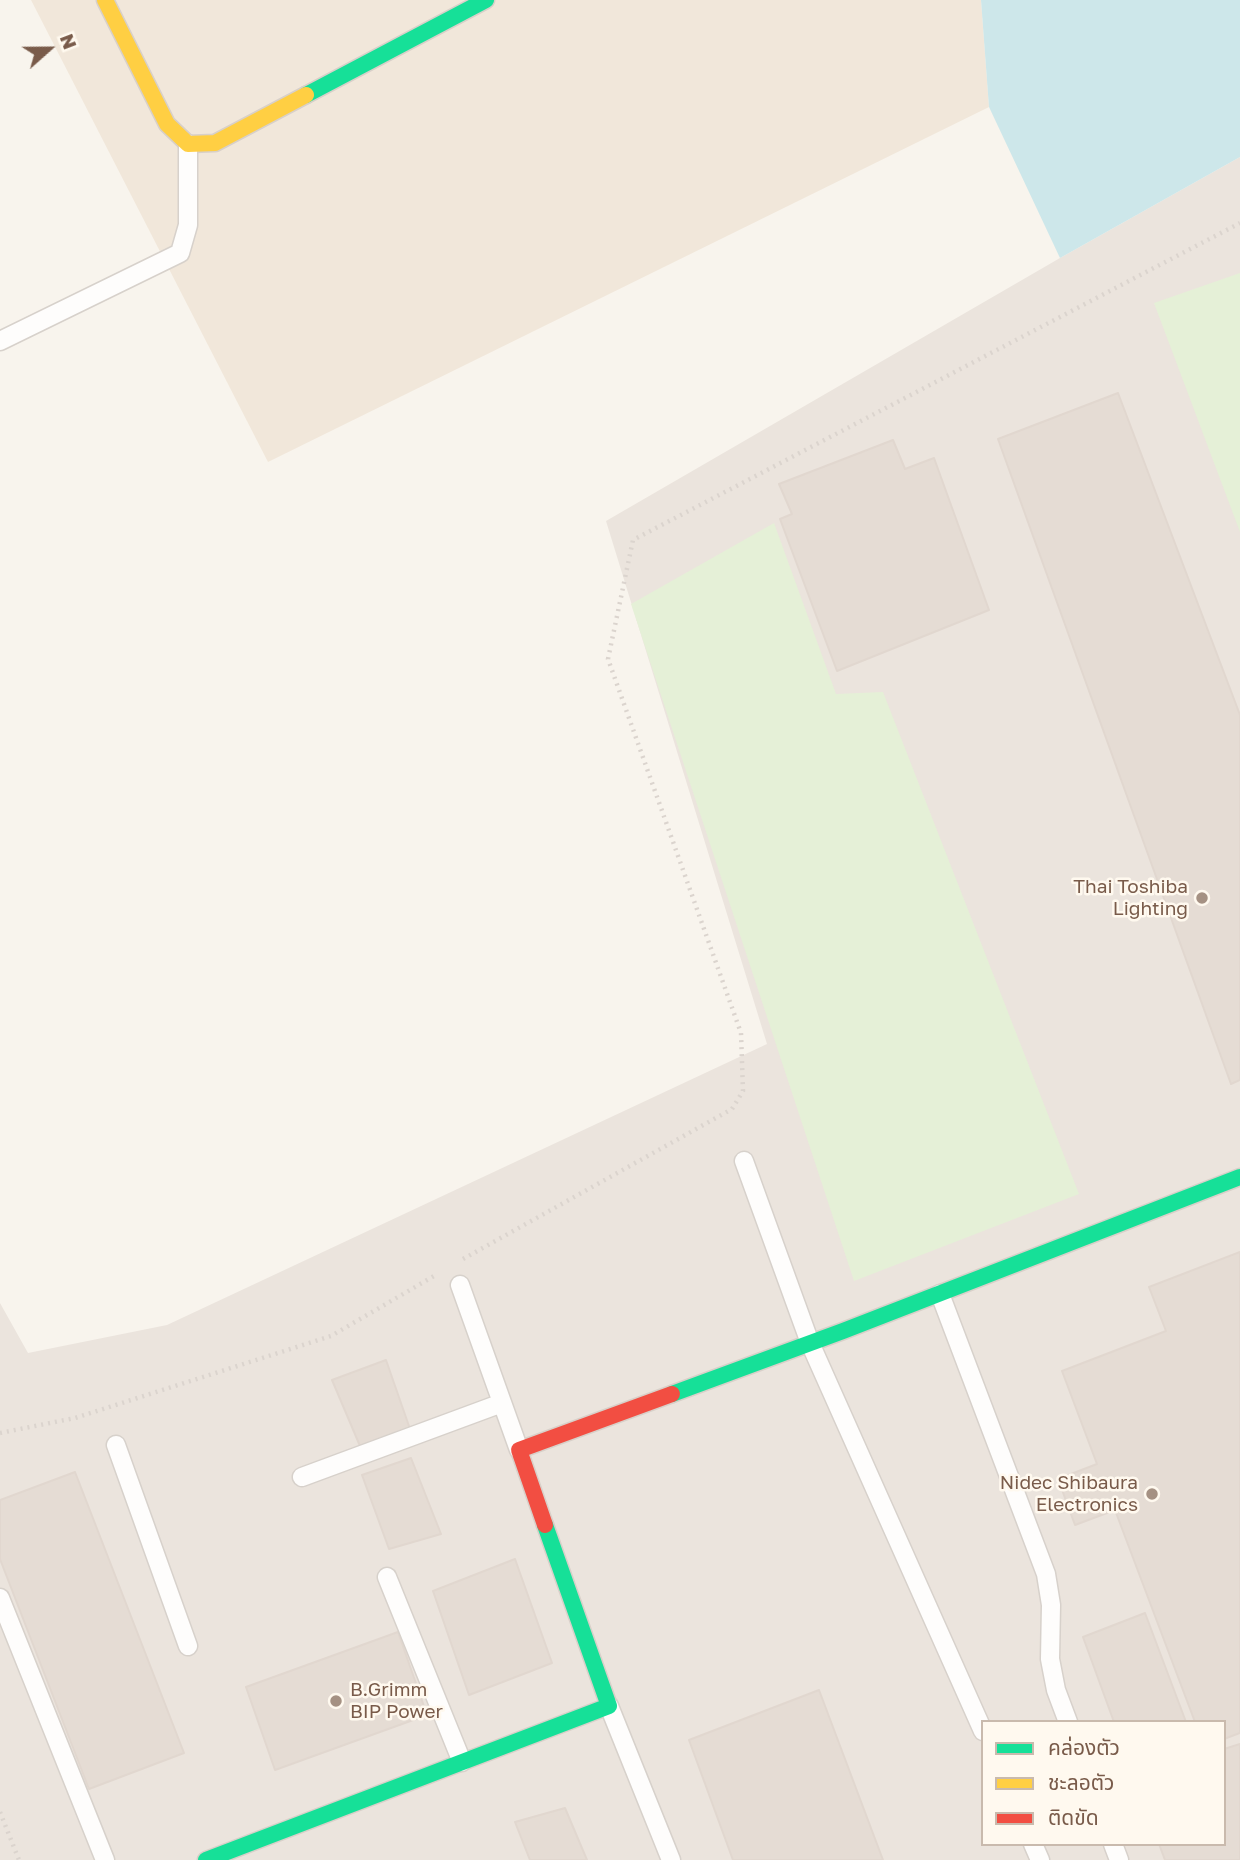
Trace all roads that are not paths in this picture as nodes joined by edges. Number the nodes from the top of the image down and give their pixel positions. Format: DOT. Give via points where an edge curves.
graph roads {
  1 [pos="105,0"];
  2 [pos="486,0"];
  3 [pos="188,144"];
  4 [pos="0,341"];
  5 [pos="744,1161"];
  6 [pos="1240,1177"];
  7 [pos="460,1285"];
  8 [pos="940,1294"];
  9 [pos="810,1343"];
  10 [pos="502,1403"];
  11 [pos="116,1445"];
  12 [pos="519,1450"];
  13 [pos="302,1477"];
  14 [pos="387,1577"];
  15 [pos="0,1598"];
  16 [pos="188,1646"];
  17 [pos="609,1706"];
  18 [pos="1067,1720"];
  19 [pos="981,1727"];
  20 [pos="462,1762"];
  21 [pos="104,1860"];
  22 [pos="206,1860"];
  23 [pos="671,1860"];
  1 -- 3 [label="street" via="167,124"];
  2 -- 3 [label="street" via="215,143"];
  3 -- 4 [label="lane" via="188,225 180,253"];
  5 -- 9 [label="lane"];
  6 -- 8 [label="street"];
  7 -- 10 [label="lane"];
  8 -- 9 [label="street"];
  8 -- 18 [label="lane" via="1046,1574 1051,1605 1050,1659"];
  9 -- 12 [label="street"];
  9 -- 19 [label="lane"];
  10 -- 12 [label="lane"];
  10 -- 13 [label="lane"];
  11 -- 16 [label="lane"];
  12 -- 17 [label="street"];
  14 -- 20 [label="lane"];
  15 -- 21 [label="lane"];
  17 -- 20 [label="street"];
  17 -- 23 [label="lane"];
  20 -- 22 [label="street"];
}
